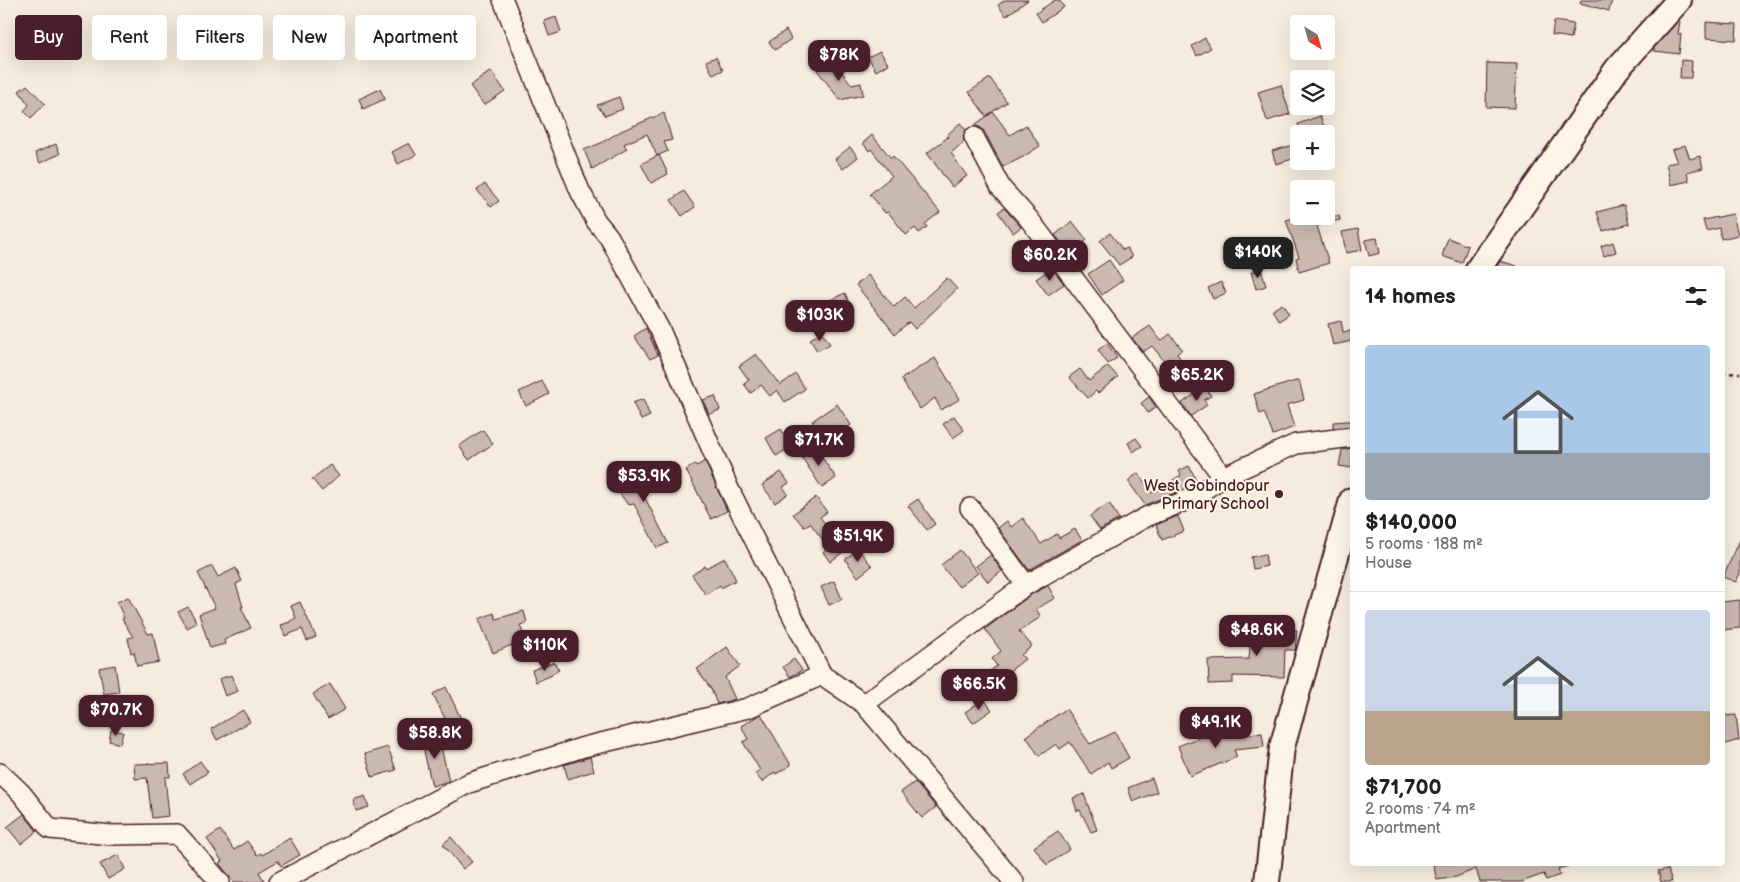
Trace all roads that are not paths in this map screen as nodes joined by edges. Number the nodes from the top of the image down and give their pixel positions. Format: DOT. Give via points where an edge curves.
graph roads {
  1 [pos="503,0"];
  2 [pos="1679,0"];
  3 [pos="974,137"];
  4 [pos="1480,266"];
  5 [pos="1350,437"];
  6 [pos="1223,477"];
  7 [pos="1350,507"];
  8 [pos="970,508"];
  9 [pos="1026,585"];
  10 [pos="822,675"];
  11 [pos="864,704"];
  12 [pos="0,773"];
  13 [pos="220,882"];
  14 [pos="279,882"];
  15 [pos="1014,882"];
  16 [pos="1267,882"];
  1 -- 10 [label="street" via="580,191 660,330 729,490"];
  2 -- 4 [label="main road" via="1617,69"];
  3 -- 6 [label="street" via="1001,188 1029,219"];
  5 -- 6 [label="street" via="1296,444"];
  6 -- 9 [label="street" via="1192,498 1146,517"];
  7 -- 16 [label="main road" via="1282,747"];
  8 -- 9 [label="street"];
  9 -- 11 [label="street"];
  10 -- 11 [label="street"];
  10 -- 14 [label="street" via="748,708 584,747 469,783"];
  11 -- 15 [label="street"];
  12 -- 13 [label="street" via="50,829 111,835 177,834"];
}
